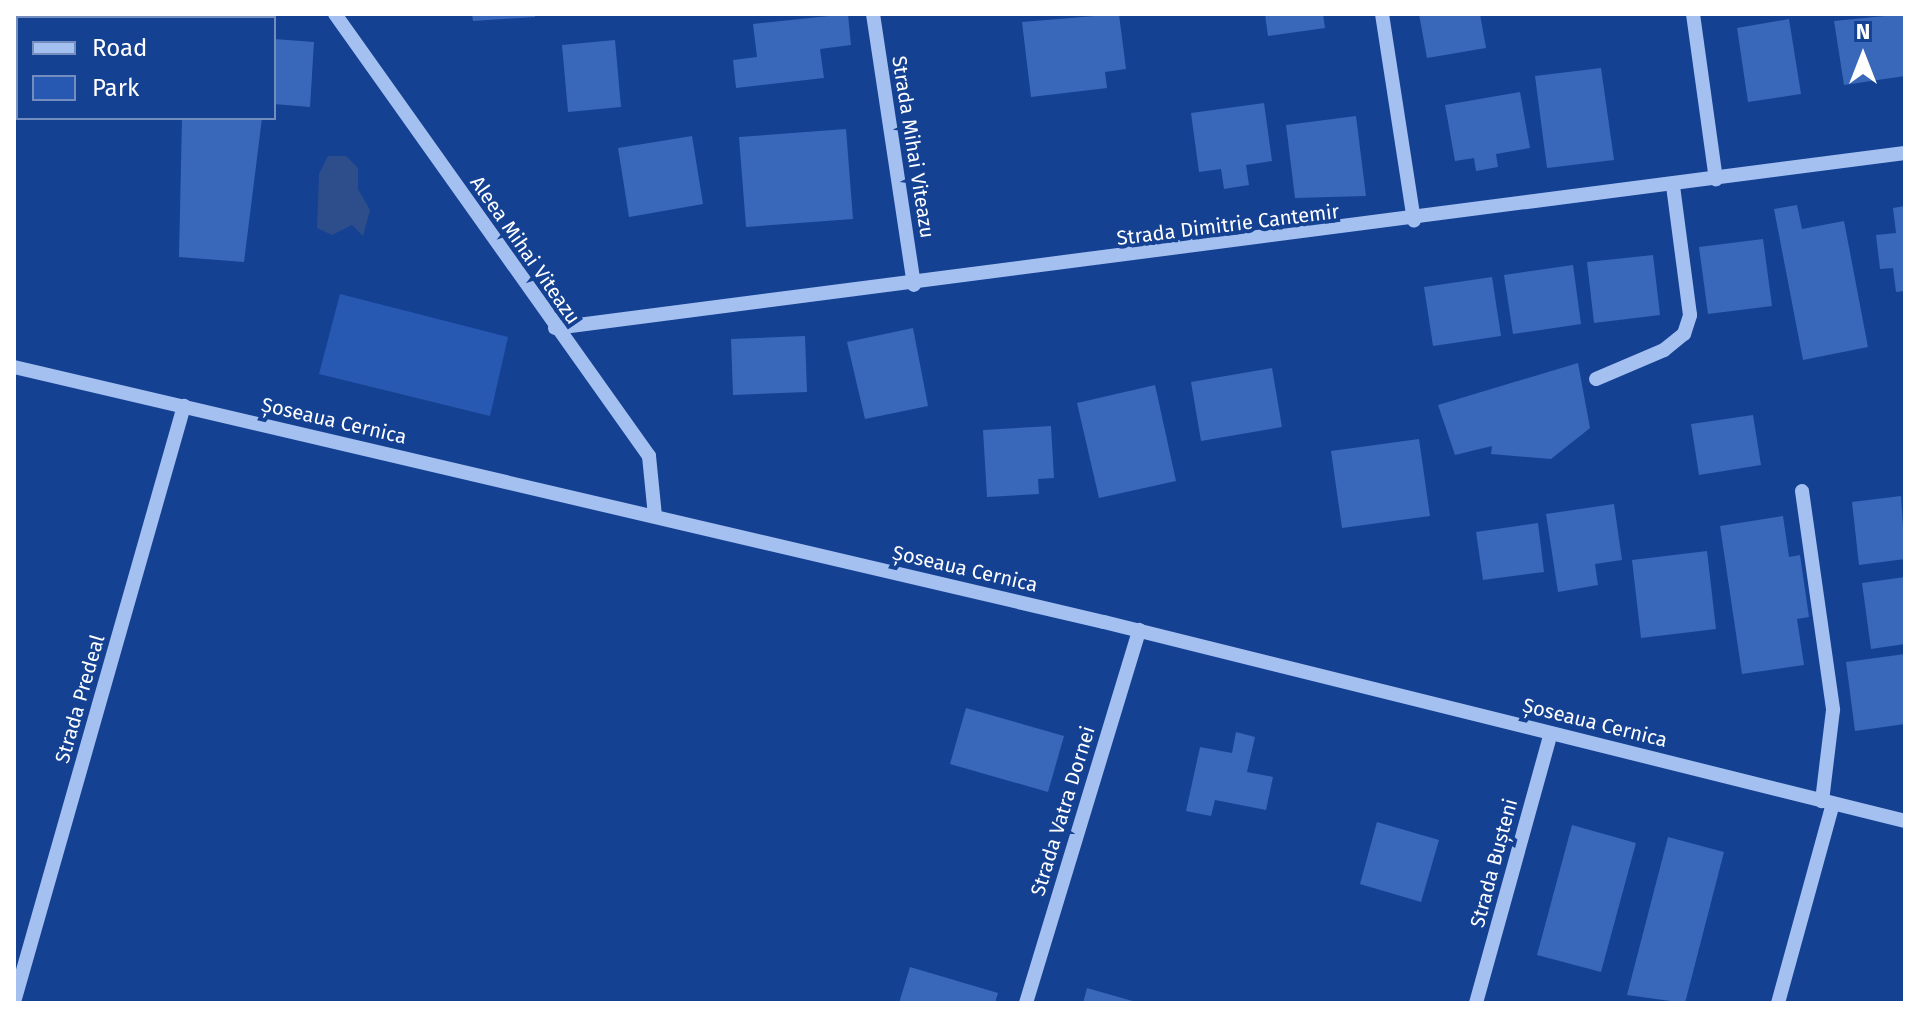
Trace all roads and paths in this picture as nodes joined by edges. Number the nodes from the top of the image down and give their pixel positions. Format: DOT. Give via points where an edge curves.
graph roads {
  1 [pos="335,14"];
  2 [pos="873,14"];
  3 [pos="1382,14"];
  4 [pos="1693,14"];
  5 [pos="1905,153"];
  6 [pos="1716,179"];
  7 [pos="1673,185"];
  8 [pos="1414,221"];
  9 [pos="914,285"];
  10 [pos="555,328"];
  11 [pos="14,367"];
  12 [pos="1596,379"];
  13 [pos="184,406"];
  14 [pos="1802,491"];
  15 [pos="655,516"];
  16 [pos="1139,630"];
  17 [pos="1551,733"];
  18 [pos="1827,802"];
  19 [pos="1905,821"];
  20 [pos="14,1002"];
  21 [pos="1026,1003"];
  22 [pos="1476,1003"];
  23 [pos="1778,1003"];
  1 -- 10 [label="street, Aleea Mihai Viteazu"];
  2 -- 9 [label="street, Strada Mihai Viteazu"];
  3 -- 8 [label="street"];
  4 -- 6 [label="street"];
  5 -- 6 [label="street, Strada Dimitrie Cantemir"];
  6 -- 7 [label="street, Strada Dimitrie Cantemir"];
  7 -- 8 [label="street, Strada Dimitrie Cantemir"];
  7 -- 12 [label="street" via="1689,303 1684,334 1664,350"];
  8 -- 9 [label="street, Strada Dimitrie Cantemir"];
  9 -- 10 [label="street, Strada Dimitrie Cantemir"];
  10 -- 15 [label="street, Aleea Mihai Viteazu" via="649,456"];
  11 -- 13 [label="street, Șoseaua Cernica"];
  13 -- 15 [label="street, Șoseaua Cernica"];
  13 -- 20 [label="street, Strada Predeal"];
  14 -- 18 [label="street" via="1833,710"];
  15 -- 16 [label="street, Șoseaua Cernica"];
  16 -- 17 [label="street, Șoseaua Cernica"];
  16 -- 21 [label="street, Strada Vatra Dornei"];
  17 -- 18 [label="street, Șoseaua Cernica"];
  17 -- 22 [label="street, Strada Bușteni"];
  18 -- 19 [label="street, Șoseaua Cernica"];
  18 -- 23 [label="street"];
}
